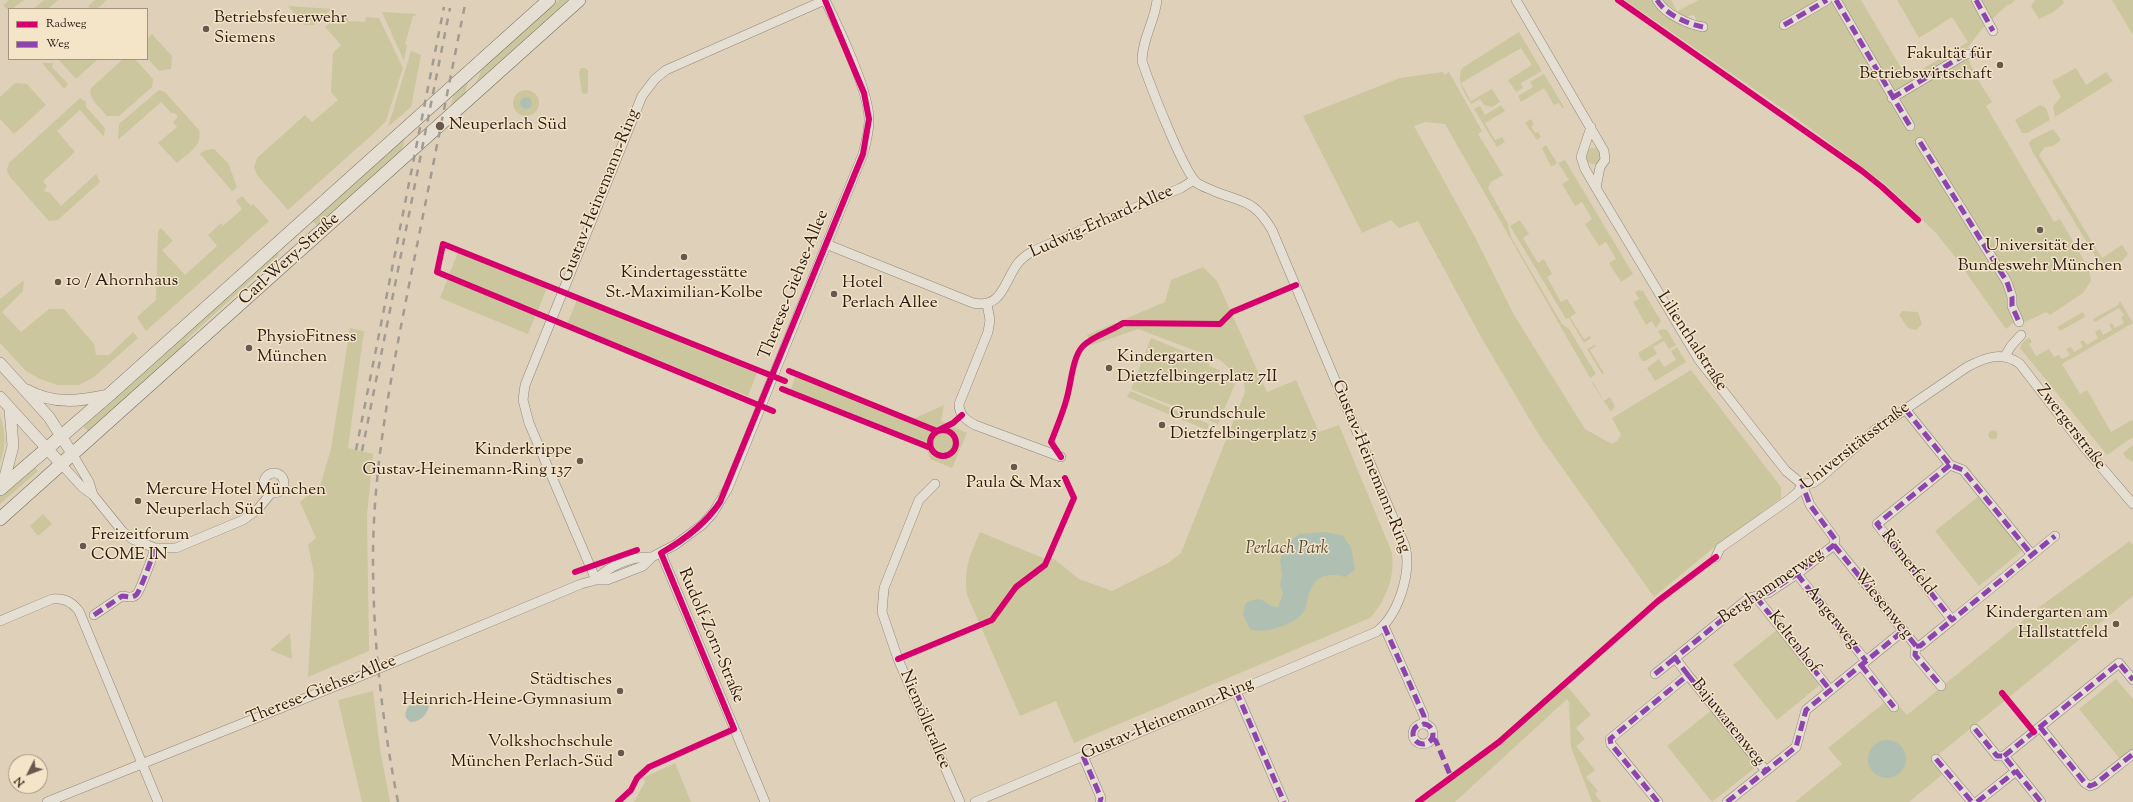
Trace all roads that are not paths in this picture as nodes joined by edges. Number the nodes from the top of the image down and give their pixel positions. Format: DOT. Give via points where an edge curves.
graph roads {
  1 [pos="549,0"];
  2 [pos="579,0"];
  3 [pos="825,0"];
  4 [pos="1157,0"];
  5 [pos="1516,0"];
  6 [pos="1657,0"];
  7 [pos="1827,0"];
  8 [pos="1836,0"];
  9 [pos="1976,0"];
  10 [pos="1784,25"];
  11 [pos="1702,27"];
  12 [pos="1992,31"];
  13 [pos="1977,54"];
  14 [pos="1892,98"];
  15 [pos="1910,126"];
  16 [pos="1591,127"];
  17 [pos="1920,142"];
  18 [pos="1586,147"];
  19 [pos="1601,148"];
  20 [pos="1583,164"];
  21 [pos="1600,167"];
  22 [pos="1194,180"];
  23 [pos="1596,188"];
  24 [pos="826,244"];
  25 [pos="987,304"];
  26 [pos="2019,322"];
  27 [pos="2021,335"];
  28 [pos="2006,356"];
  29 [pos="0,363"];
  30 [pos="21,387"];
  31 [pos="110,395"];
  32 [pos="0,397"];
  33 [pos="10,408"];
  34 [pos="1905,408"];
  35 [pos="61,436"];
  36 [pos="47,449"];
  37 [pos="73,455"];
  38 [pos="1061,457"];
  39 [pos="62,465"];
  40 [pos="1950,465"];
  41 [pos="935,484"];
  42 [pos="1802,484"];
  43 [pos="1,489"];
  44 [pos="272,492"];
  45 [pos="93,495"];
  46 [pos="2133,504"];
  47 [pos="0,519"];
  48 [pos="2055,536"];
  49 [pos="1834,542"];
  50 [pos="155,548"];
  51 [pos="656,555"];
  52 [pos="2032,555"];
  53 [pos="1716,557"];
  54 [pos="1796,574"];
  55 [pos="596,580"];
  56 [pos="1756,597"];
  57 [pos="94,615"];
  58 [pos="1952,620"];
  59 [pos="0,621"];
  60 [pos="1384,626"];
  61 [pos="1903,631"];
  62 [pos="1916,646"];
  63 [pos="1675,658"];
  64 [pos="1864,663"];
  65 [pos="1655,674"];
  66 [pos="1688,675"];
  67 [pos="2133,680"];
  68 [pos="1941,686"];
  69 [pos="1830,690"];
  70 [pos="1236,691"];
  71 [pos="1894,707"];
  72 [pos="1424,724"];
  73 [pos="2040,727"];
  74 [pos="1975,729"];
  75 [pos="1800,730"];
  76 [pos="2133,754"];
  77 [pos="1083,756"];
  78 [pos="2004,756"];
  79 [pos="1936,759"];
  80 [pos="141,763"];
  81 [pos="1766,771"];
  82 [pos="2016,771"];
  83 [pos="1282,800"];
  84 [pos="47,802"];
  85 [pos="158,802"];
  86 [pos="764,802"];
  87 [pos="960,802"];
  88 [pos="975,802"];
  89 [pos="1100,802"];
  90 [pos="1658,802"];
  91 [pos="1727,802"];
  92 [pos="1972,802"];
  93 [pos="1977,802"];
  94 [pos="2041,802"];
  1 -- 31 [label="main road, Carl-Wery-Straße"];
  2 -- 37 [label="main road, Carl-Wery-Straße"];
  3 -- 24 [label="street, Therese-Giehse-Allee" via="864,93 869,119 863,154"];
  3 -- 55 [label="street, Gustav-Heinemann-Ring" via="666,70 648,86 617,156 525,385 522,400 529,422"];
  4 -- 22 [label="street" via="1156,10 1142,47 1142,61 1176,144"];
  5 -- 16 [label="street"];
  6 -- 11 [label="street" via="1662,7 1687,23"];
  7 -- 10 [label="street"];
  8 -- 14 [label="street"];
  9 -- 12 [label="street"];
  13 -- 14 [label="street" via="1966,54"];
  14 -- 15 [label="street"];
  16 -- 18 [label="street"];
  16 -- 19 [label="street"];
  17 -- 26 [label="street" via="2007,282 2012,306"];
  18 -- 19 [label="street" via="1593,144"];
  18 -- 20 [label="street" via="1581,153"];
  19 -- 21 [label="street" via="1605,155"];
  20 -- 21 [label="street" via="1591,168"];
  20 -- 23 [label="street, Lilienthalstraße"];
  21 -- 23 [label="street"];
  22 -- 25 [label="street, Ludwig-Erhard-Allee" via="1181,188 1033,251 1019,262 1002,290"];
  22 -- 60 [label="street, Gustav-Heinemann-Ring" via="1204,187 1253,206 1263,214 1295,283 1408,556 1406,580"];
  23 -- 42 [label="street, Lilienthalstraße" via="1699,360 1786,471"];
  24 -- 25 [label="street" via="973,303"];
  24 -- 51 [label="street, Therese-Giehse-Allee" via="720,502 702,525 675,545"];
  25 -- 38 [label="street" via="990,320 988,332 959,404 962,415 975,425"];
  27 -- 28 [label="street"];
  28 -- 34 [label="street, Universitätsstraße" via="1982,359"];
  28 -- 46 [label="street, Zwergerstraße" via="2020,364 2084,447"];
  29 -- 30 [label="street"];
  30 -- 31 [label="street" via="37,396 57,401"];
  30 -- 35 [label="street"];
  31 -- 35 [label="main road, Carl-Wery-Straße"];
  32 -- 33 [label="street"];
  33 -- 36 [label="street"];
  33 -- 43 [label="street" via="13,446"];
  34 -- 40 [label="street"];
  34 -- 42 [label="street, Universitätsstraße" via="1875,430 1820,478 1813,483"];
  35 -- 36 [label="main road, Carl-Wery-Straße"];
  35 -- 37 [label="street"];
  36 -- 39 [label="street"];
  36 -- 43 [label="main road, Carl-Wery-Straße"];
  37 -- 39 [label="main road, Carl-Wery-Straße"];
  37 -- 45 [label="street" via="89,482"];
  39 -- 45 [label="street"];
  39 -- 47 [label="main road, Carl-Wery-Straße"];
  40 -- 52 [label="street" via="1963,470"];
  40 -- 58 [label="street, Römerfeld" via="1877,524"];
  41 -- 87 [label="street, Niemöllerallee" via="919,500 884,588 882,612 898,659"];
  42 -- 49 [label="street, Wiesenweg" via="1810,505"];
  42 -- 53 [label="street, Universitätsstraße" via="1791,498 1720,548"];
  44 -- 50 [label="street" via="243,520 176,548"];
  45 -- 50 [label="street" via="129,537"];
  48 -- 52 [label="street"];
  49 -- 54 [label="street, Berghammerweg"];
  49 -- 61 [label="street, Wiesenweg"];
  50 -- 57 [label="street" via="136,596 122,596"];
  51 -- 55 [label="street, Therese-Giehse-Allee" via="643,566 615,578"];
  51 -- 86 [label="street, Rudolf-Zorn-Straße"];
  52 -- 58 [label="street"];
  54 -- 56 [label="street, Berghammerweg" via="1768,593"];
  54 -- 64 [label="street, Angerweg"];
  55 -- 80 [label="street, Therese-Giehse-Allee"];
  56 -- 63 [label="street, Berghammerweg" via="1749,598"];
  56 -- 69 [label="street, Keltenhof"];
  58 -- 62 [label="street" via="1920,646"];
  59 -- 80 [label="street" via="52,599 62,599 74,605 81,615"];
  60 -- 70 [label="street, Gustav-Heinemann-Ring" via="1376,632"];
  60 -- 72 [label="street" via="1424,716"];
  61 -- 62 [label="street, Wiesenweg"];
  61 -- 64 [label="street, Keltenhof"];
  62 -- 68 [label="street, Wiesenweg" via="1915,655"];
  63 -- 65 [label="street, Berghammerweg"];
  63 -- 66 [label="street"];
  64 -- 69 [label="street, Keltenhof"];
  64 -- 71 [label="street, Angerweg"];
  66 -- 81 [label="street, Bajuwarenweg"];
  66 -- 90 [label="street" via="1610,739 1611,744"];
  67 -- 73 [label="street" via="2120,663"];
  69 -- 75 [label="street, Keltenhof" via="1806,710"];
  70 -- 77 [label="street, Gustav-Heinemann-Ring"];
  70 -- 83 [label="street"];
  73 -- 76 [label="street" via="2090,786"];
  73 -- 78 [label="street"];
  74 -- 78 [label="street" via="1997,756"];
  75 -- 81 [label="street, Bajuwarenweg" via="1796,747"];
  77 -- 88 [label="street, Gustav-Heinemann-Ring"];
  77 -- 89 [label="street" via="1101,798"];
  78 -- 82 [label="street"];
  79 -- 92 [label="street"];
  80 -- 84 [label="street, Therese-Giehse-Allee"];
  80 -- 85 [label="street"];
  81 -- 91 [label="street, Bajuwarenweg"];
  82 -- 93 [label="street"];
  82 -- 94 [label="street"];
}
